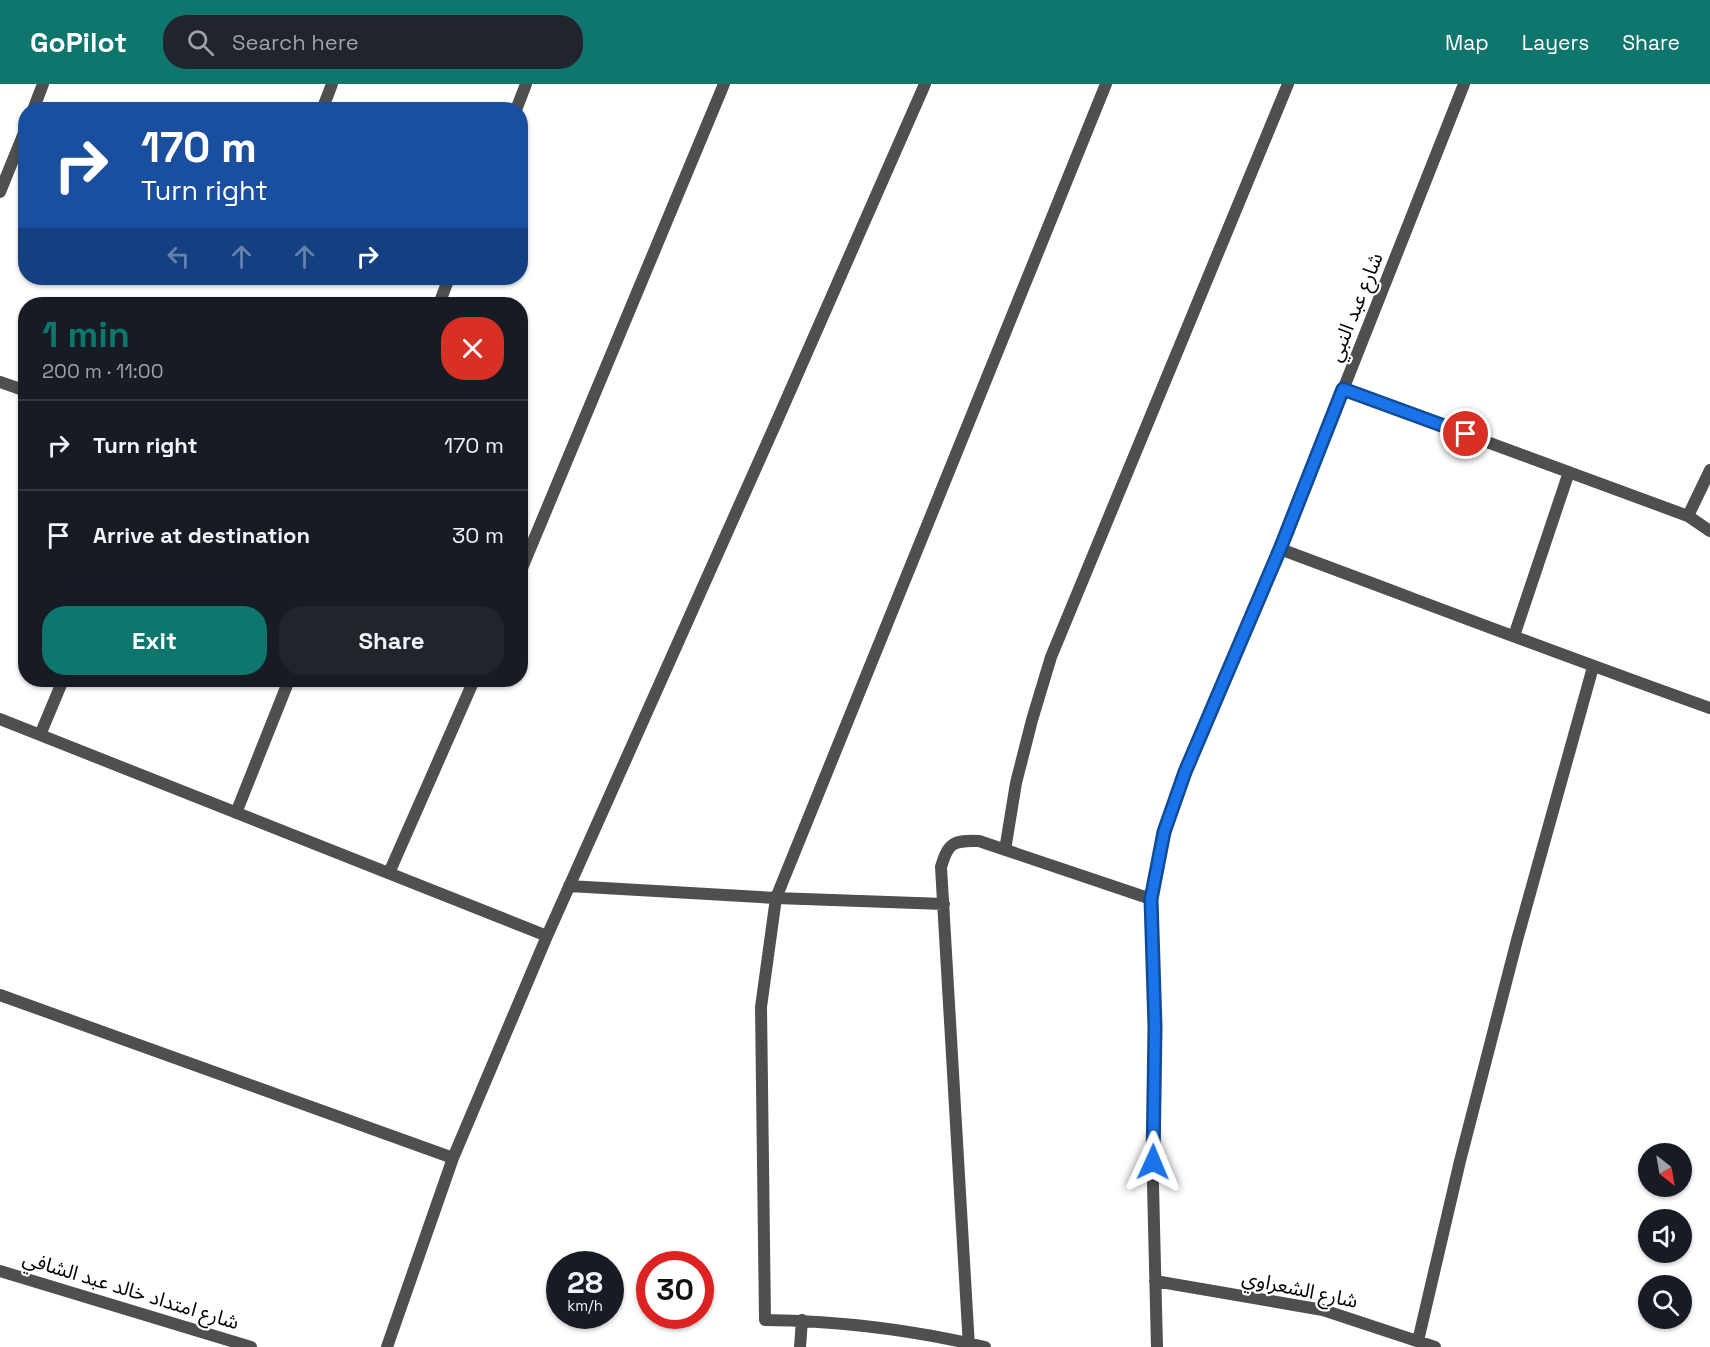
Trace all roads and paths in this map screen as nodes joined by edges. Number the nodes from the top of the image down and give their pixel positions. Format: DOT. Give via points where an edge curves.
graph roads {
  1 [pos="43,84"];
  2 [pos="332,84"];
  3 [pos="526,84"];
  4 [pos="724,84"];
  5 [pos="925,84"];
  6 [pos="1106,84"];
  7 [pos="1288,84"];
  8 [pos="1464,84"];
  9 [pos="36,102"];
  10 [pos="325,102"];
  11 [pos="519,102"];
  12 [pos="18,143"];
  13 [pos="4,169"];
  14 [pos="0,192"];
  15 [pos="0,381"];
  16 [pos="18,388"];
  17 [pos="1343,389"];
  18 [pos="1710,470"];
  19 [pos="1569,472"];
  20 [pos="1688,516"];
  21 [pos="1710,531"];
  22 [pos="1280,549"];
  23 [pos="528,554"];
  24 [pos="1514,636"];
  25 [pos="1593,667"];
  26 [pos="60,687"];
  27 [pos="286,687"];
  28 [pos="471,687"];
  29 [pos="1710,708"];
  30 [pos="0,719"];
  31 [pos="40,735"];
  32 [pos="236,813"];
  33 [pos="1005,850"];
  34 [pos="389,873"];
  35 [pos="569,886"];
  36 [pos="776,898"];
  37 [pos="1151,899"];
  38 [pos="944,904"];
  39 [pos="547,936"];
  40 [pos="0,995"];
  41 [pos="453,1158"];
  42 [pos="0,1270"];
  43 [pos="1155,1281"];
  44 [pos="802,1320"];
  45 [pos="1418,1341"];
  46 [pos="969,1345"];
  47 [pos="251,1347"];
  48 [pos="387,1347"];
  49 [pos="800,1347"];
  50 [pos="986,1347"];
  51 [pos="1157,1347"];
  52 [pos="1435,1347"];
  1 -- 9 [label="street"];
  2 -- 10 [label="street"];
  3 -- 11 [label="street"];
  4 -- 23 [label="street"];
  5 -- 35 [label="street"];
  6 -- 36 [label="street"];
  7 -- 33 [label="street" via="1051,657 1016,783"];
  8 -- 17 [label="street, شارع عبد النبي"];
  12 -- 13 [label="street"];
  13 -- 14 [label="street"];
  15 -- 16 [label="street"];
  17 -- 19 [label="street"];
  17 -- 22 [label="street, شارع عبد النبي"];
  18 -- 20 [label="street"];
  19 -- 20 [label="street"];
  19 -- 24 [label="street"];
  20 -- 21 [label="street"];
  22 -- 24 [label="street"];
  22 -- 37 [label="street, شارع عبد النبي" via="1185,772 1164,832"];
  24 -- 25 [label="street"];
  25 -- 29 [label="street"];
  25 -- 45 [label="street" via="1517,940"];
  26 -- 31 [label="street"];
  27 -- 32 [label="street"];
  28 -- 34 [label="street"];
  30 -- 31 [label="street"];
  31 -- 32 [label="street"];
  32 -- 34 [label="street"];
  33 -- 37 [label="street"];
  33 -- 38 [label="street" via="979,841 961,840 946,850 941,867"];
  34 -- 39 [label="street"];
  35 -- 36 [label="street"];
  35 -- 39 [label="street"];
  36 -- 38 [label="street"];
  36 -- 44 [label="street" via="761,1007 765,1320"];
  37 -- 43 [label="street, شارع عبد النبي"];
  38 -- 46 [label="street"];
  39 -- 41 [label="street"];
  40 -- 41 [label="street"];
  41 -- 48 [label="street"];
  42 -- 47 [label="street, شارع امتداد خالد عبد الشافي"];
  43 -- 45 [label="street, شارع الشعراوي" via="1323,1310"];
  43 -- 51 [label="street, شارع عبد النبي"];
  44 -- 46 [label="street" via="868,1326"];
  44 -- 49 [label="street"];
  45 -- 52 [label="street, شارع الشعراوي"];
  46 -- 50 [label="street"];
}
